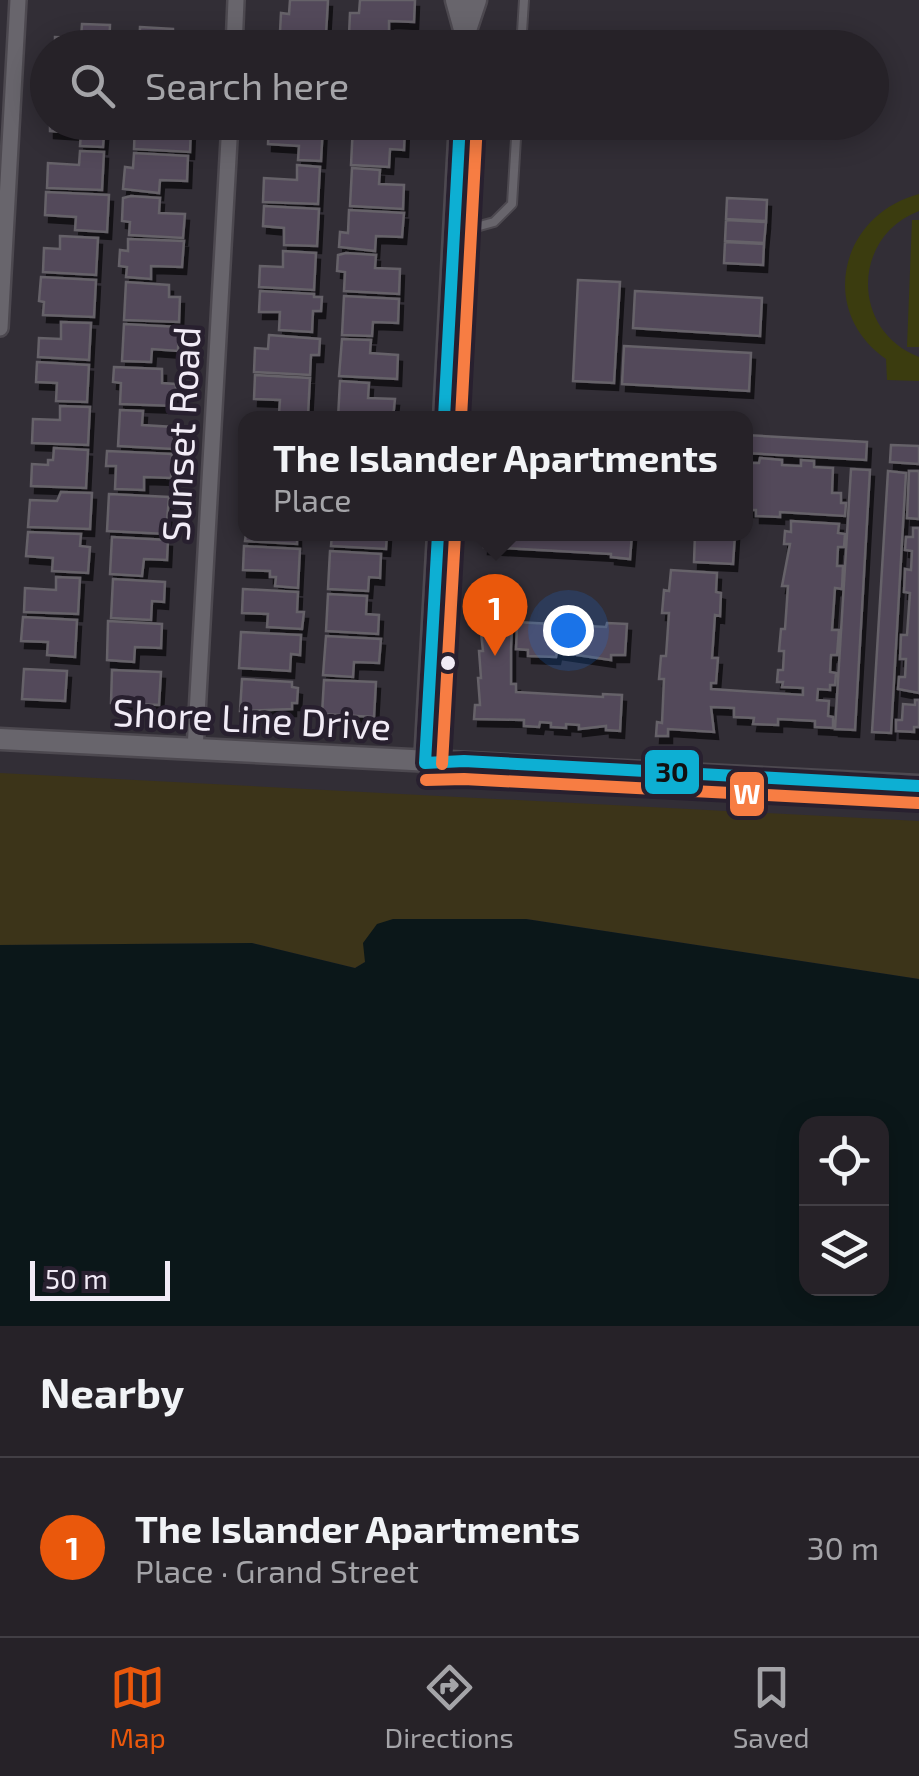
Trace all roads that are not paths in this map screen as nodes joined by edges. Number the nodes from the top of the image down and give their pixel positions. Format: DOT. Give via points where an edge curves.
graph roads {
  1 [pos="18,0"];
  2 [pos="236,0"];
  3 [pos="456,0"];
  4 [pos="476,0"];
  5 [pos="524,0"];
  6 [pos="235,30"];
  7 [pos="462,30"];
  8 [pos="467,30"];
  9 [pos="522,30"];
  10 [pos="229,140"];
  11 [pos="459,140"];
  12 [pos="516,140"];
  13 [pos="454,233"];
  14 [pos="0,328"];
  15 [pos="444,411"];
  16 [pos="438,541"];
  17 [pos="0,738"];
  18 [pos="195,750"];
  19 [pos="426,763"];
  20 [pos="919,786"];
  1 -- 14 [label="street"];
  2 -- 6 [label="street"];
  3 -- 7 [label="street"];
  4 -- 8 [label="street"];
  5 -- 9 [label="lane"];
  10 -- 18 [label="street, Sunset Road"];
  11 -- 13 [label="street"];
  12 -- 13 [label="lane" via="512,204 494,222"];
  13 -- 15 [label="street"];
  16 -- 19 [label="street"];
  17 -- 18 [label="street, Shore Line Drive"];
  18 -- 19 [label="street, Shore Line Drive"];
  19 -- 20 [label="street, Shore Line Drive"];
}
